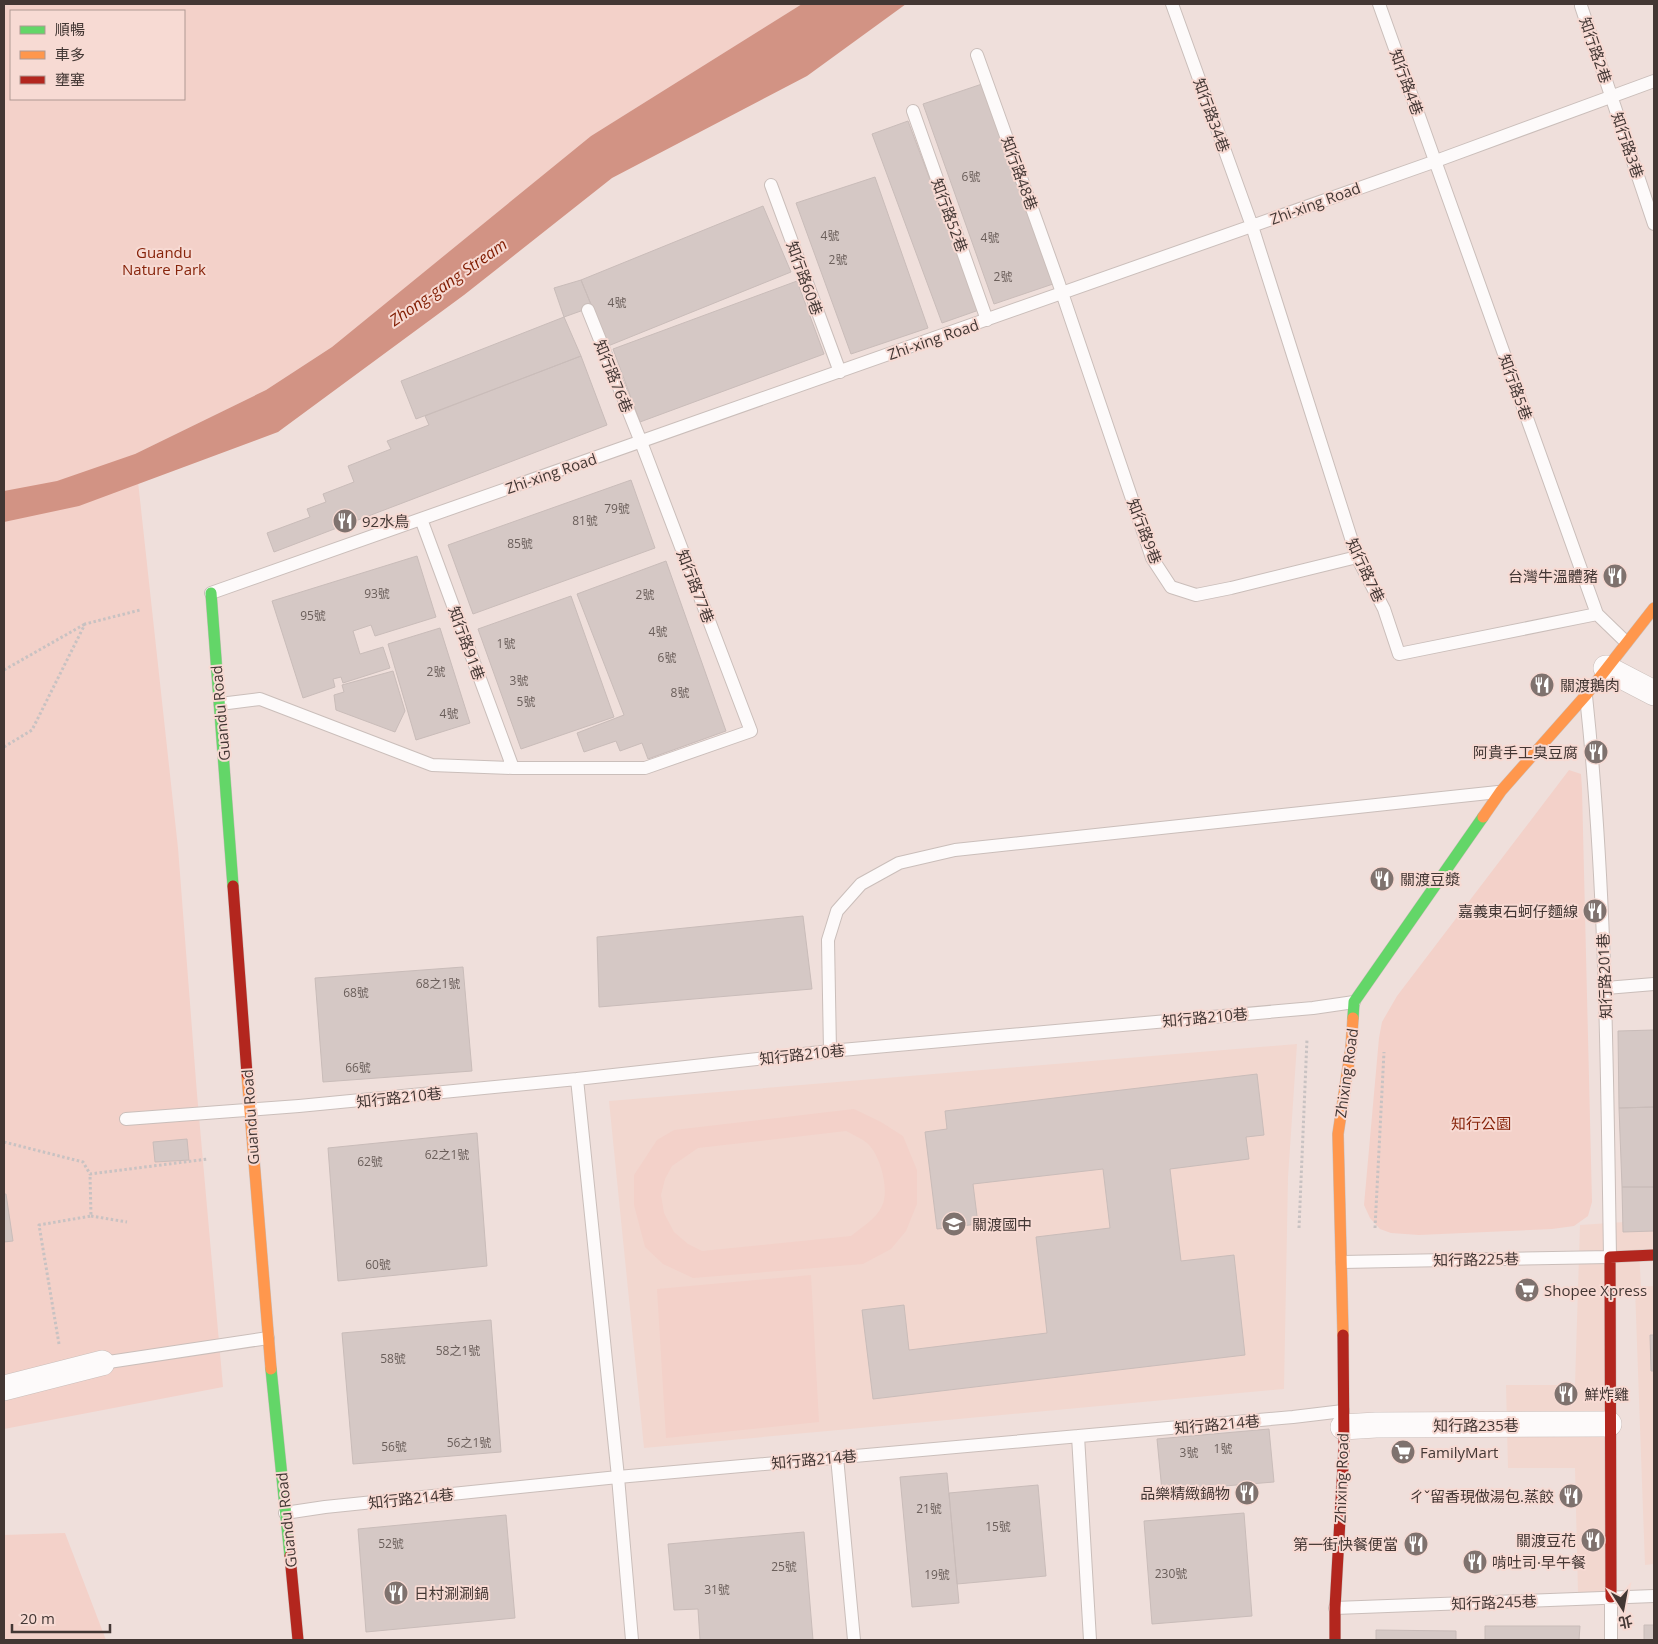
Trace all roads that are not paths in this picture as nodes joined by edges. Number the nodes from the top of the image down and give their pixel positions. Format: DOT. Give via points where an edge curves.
graph roads {
  1 [pos="1172,4"];
  2 [pos="1379,4"];
  3 [pos="1581,6"];
  4 [pos="977,55"];
  5 [pos="1654,80"];
  6 [pos="1611,95"];
  7 [pos="913,111"];
  8 [pos="1436,161"];
  9 [pos="771,185"];
  10 [pos="1654,224"];
  11 [pos="1252,226"];
  12 [pos="1062,292"];
  13 [pos="588,310"];
  14 [pos="988,320"];
  15 [pos="840,372"];
  16 [pos="641,442"];
  17 [pos="421,519"];
  18 [pos="1357,557"];
  19 [pos="211,593"];
  20 [pos="1654,608"];
  21 [pos="1597,614"];
  22 [pos="1626,642"];
  23 [pos="1606,668"];
  24 [pos="1654,693"];
  25 [pos="1586,695"];
  26 [pos="220,704"];
  27 [pos="513,768"];
  28 [pos="1501,791"];
  29 [pos="1654,984"];
  30 [pos="1606,988"];
  31 [pos="1354,1002"];
  32 [pos="830,1051"];
  33 [pos="578,1079"];
  34 [pos="250,1110"];
  35 [pos="126,1119"];
  36 [pos="1654,1255"];
  37 [pos="1610,1257"];
  38 [pos="1342,1262"];
  39 [pos="268,1338"];
  40 [pos="102,1364"];
  41 [pos="4,1388"];
  42 [pos="1343,1419"];
  43 [pos="1609,1424"];
  44 [pos="1078,1436"];
  45 [pos="837,1457"];
  46 [pos="618,1477"];
  47 [pos="285,1513"];
  48 [pos="1654,1596"];
  49 [pos="1611,1597"];
  50 [pos="1334,1608"];
  51 [pos="298,1640"];
  52 [pos="632,1640"];
  53 [pos="854,1640"];
  54 [pos="1090,1640"];
  55 [pos="1335,1640"];
  56 [pos="1611,1640"];
  1 -- 11 [label="lane, 知行路34巷"];
  2 -- 8 [label="lane, 知行路4巷"];
  3 -- 6 [label="lane, 知行路2巷"];
  4 -- 12 [label="lane, 知行路48巷"];
  5 -- 6 [label="lane, Zhi-xing Road"];
  6 -- 8 [label="lane, Zhi-xing Road"];
  6 -- 10 [label="lane, 知行路3巷"];
  7 -- 14 [label="lane, 知行路52巷"];
  8 -- 11 [label="lane, Zhi-xing Road"];
  8 -- 21 [label="lane, 知行路5巷"];
  9 -- 15 [label="lane, 知行路60巷"];
  11 -- 12 [label="lane, Zhi-xing Road"];
  11 -- 18 [label="lane, 知行路7巷"];
  12 -- 14 [label="lane, Zhi-xing Road"];
  12 -- 18 [label="lane, 知行路9巷" via="1152,558 1171,587 1196,595"];
  13 -- 16 [label="lane, 知行路76巷"];
  14 -- 15 [label="lane, Zhi-xing Road"];
  15 -- 16 [label="lane, Zhi-xing Road"];
  16 -- 17 [label="lane, Zhi-xing Road"];
  16 -- 27 [label="lane, 知行路77巷" via="751,731 645,768"];
  17 -- 19 [label="lane, Zhi-xing Road"];
  17 -- 27 [label="lane, 知行路91巷"];
  18 -- 21 [label="lane, 知行路7巷" via="1384,608 1399,654"];
  19 -- 26 [label="street, Guandu Road"];
  20 -- 22 [label="street"];
  21 -- 22 [label="lane"];
  22 -- 23 [label="street"];
  23 -- 24 [label="street"];
  23 -- 25 [label="street"];
  25 -- 28 [label="street"];
  25 -- 30 [label="lane, 知行路201巷"];
  26 -- 27 [label="lane" via="260,699 432,765"];
  26 -- 34 [label="street, Guandu Road"];
  28 -- 31 [label="street"];
  28 -- 32 [label="lane" via="954,850 899,863 861,884 837,911 828,940"];
  29 -- 30 [label="lane"];
  30 -- 37 [label="lane, 知行路201巷"];
  31 -- 32 [label="lane, 知行路210巷"];
  31 -- 38 [label="street, Zhixing Road" via="1351,1048 1338,1134"];
  32 -- 33 [label="lane, 知行路210巷"];
  33 -- 34 [label="lane, 知行路210巷"];
  33 -- 46 [label="lane"];
  34 -- 35 [label="lane, 知行路210巷"];
  34 -- 39 [label="street, Guandu Road"];
  36 -- 37 [label="street"];
  37 -- 38 [label="lane, 知行路225巷"];
  37 -- 43 [label="street"];
  38 -- 42 [label="street, Zhixing Road"];
  39 -- 40 [label="lane"];
  39 -- 47 [label="street, Guandu Road"];
  40 -- 41 [label="street"];
  42 -- 43 [label="street, 知行路235巷" via="1376,1425"];
  42 -- 44 [label="lane, 知行路214巷" via="1293,1417"];
  42 -- 50 [label="street, Zhixing Road"];
  43 -- 49 [label="street"];
  44 -- 45 [label="lane, 知行路214巷"];
  44 -- 54 [label="lane"];
  45 -- 46 [label="lane, 知行路214巷"];
  45 -- 53 [label="lane"];
  46 -- 47 [label="lane, 知行路214巷"];
  46 -- 52 [label="lane"];
  47 -- 51 [label="street, Guandu Road"];
  48 -- 49 [label="lane, 知行路245巷"];
  49 -- 50 [label="lane, 知行路245巷"];
  49 -- 56 [label="lane"];
  50 -- 55 [label="street, Zhixing Road"];
}
